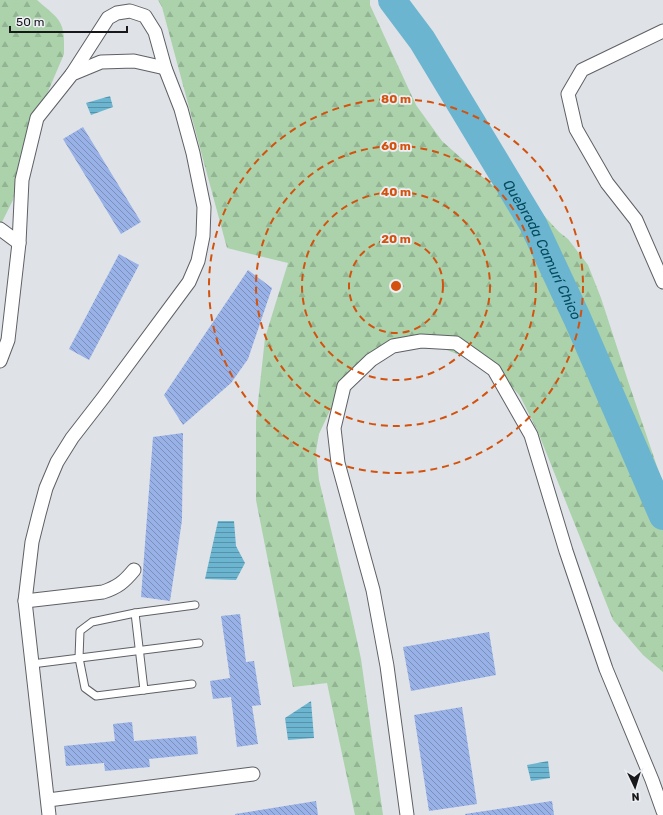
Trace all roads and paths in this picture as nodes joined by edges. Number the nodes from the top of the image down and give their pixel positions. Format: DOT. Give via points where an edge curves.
graph roads {
  1 [pos="663,30"];
  2 [pos="165,68"];
  3 [pos="72,74"];
  4 [pos="0,229"];
  5 [pos="19,243"];
  6 [pos="663,282"];
  7 [pos="0,361"];
  8 [pos="134,570"];
  9 [pos="25,601"];
  10 [pos="195,605"];
  11 [pos="135,613"];
  12 [pos="199,643"];
  13 [pos="139,651"];
  14 [pos="79,658"];
  15 [pos="32,664"];
  16 [pos="192,684"];
  17 [pos="144,690"];
  18 [pos="253,774"];
  19 [pos="48,800"];
  20 [pos="663,811"];
  21 [pos="49,815"];
  22 [pos="407,815"];
  1 -- 6 [label="street" via="582,70 568,94 576,129 607,183 636,220"];
  2 -- 3 [label="street" via="134,61 101,62"];
  2 -- 3 [label="street" via="155,32 145,16 130,11 117,13 108,18"];
  2 -- 9 [label="street" via="181,109 204,207 203,236 198,261 189,282 72,438 58,462 46,488 32,542"];
  3 -- 5 [label="street" via="36,118 22,180"];
  4 -- 5 [label="street"];
  5 -- 7 [label="street" via="8,340"];
  8 -- 9 [label="street" via="125,582 104,592"];
  9 -- 15 [label="street"];
  10 -- 11 [label="lane"];
  11 -- 13 [label="lane"];
  11 -- 14 [label="lane" via="92,622 80,631"];
  12 -- 13 [label="lane"];
  13 -- 14 [label="lane"];
  13 -- 17 [label="lane"];
  14 -- 15 [label="lane"];
  14 -- 17 [label="lane" via="85,688 96,696"];
  15 -- 19 [label="street"];
  16 -- 17 [label="lane"];
  18 -- 19 [label="street"];
  19 -- 21 [label="street"];
  20 -- 22 [label="street" via="606,669 531,436 494,370 456,343 420,341 393,346 371,360 344,386 334,428 338,463 372,590 385,658"];
}
